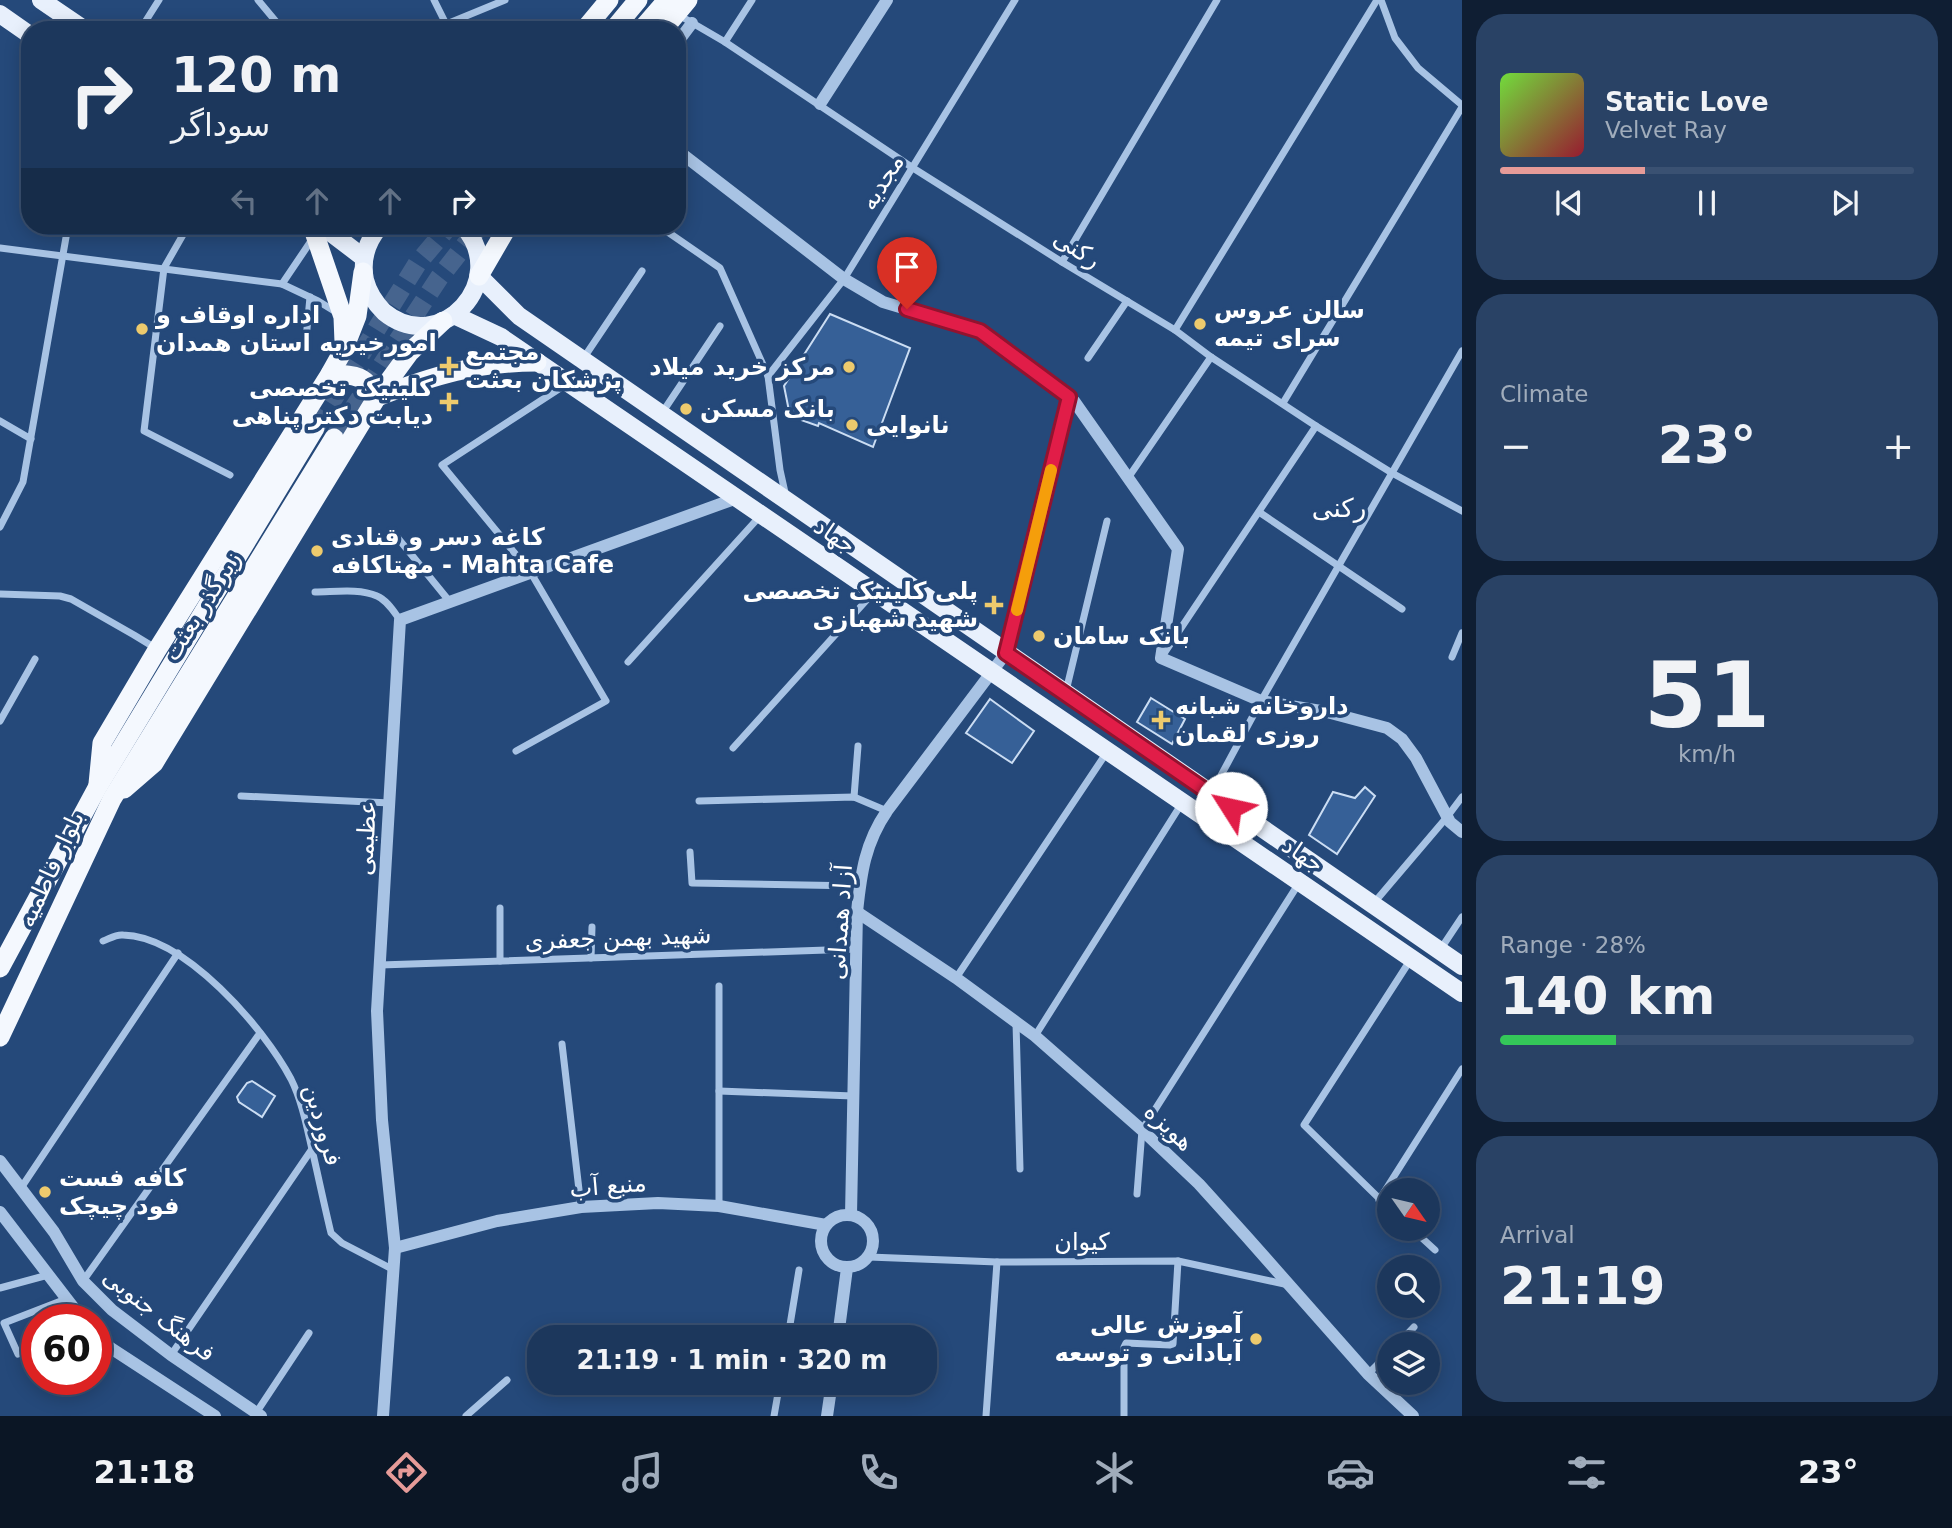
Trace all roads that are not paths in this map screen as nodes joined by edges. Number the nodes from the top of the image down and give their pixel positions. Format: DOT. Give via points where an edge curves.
graph roads {
  1 [pos="41,0"];
  2 [pos="159,0"];
  3 [pos="258,0"];
  4 [pos="434,0"];
  5 [pos="505,0"];
  6 [pos="638,0"];
  7 [pos="752,0"];
  8 [pos="887,0"];
  9 [pos="1015,0"];
  10 [pos="1217,0"];
  11 [pos="1379,0"];
  12 [pos="493,2"];
  13 [pos="602,4"];
  14 [pos="681,9"];
  15 [pos="0,14"];
  16 [pos="72,21"];
  17 [pos="146,21"];
  18 [pos="276,21"];
  19 [pos="444,21"];
  20 [pos="452,21"];
  21 [pos="590,21"];
  22 [pos="620,21"];
  23 [pos="658,21"];
  24 [pos="21,29"];
  25 [pos="725,42"];
  26 [pos="820,104"];
  27 [pos="1462,106"];
  28 [pos="686,157"];
  29 [pos="913,168"];
  30 [pos="66,235"];
  31 [pos="183,235"];
  32 [pos="313,235"];
  33 [pos="319,235"];
  34 [pos="326,235"];
  35 [pos="374,235"];
  36 [pos="470,235"];
  37 [pos="503,235"];
  38 [pos="672,235"];
  39 [pos="0,248"];
  40 [pos="62,257"];
  41 [pos="1062,262"];
  42 [pos="364,265"];
  43 [pos="164,268"];
  44 [pos="642,271"];
  45 [pos="479,276"];
  46 [pos="844,279"];
  47 [pos="282,284"];
  48 [pos="310,297"];
  49 [pos="1127,301"];
  50 [pos="343,317"];
  51 [pos="448,318"];
  52 [pos="720,326"];
  53 [pos="1175,330"];
  54 [pos="306,339"];
  55 [pos="344,349"];
  56 [pos="1462,351"];
  57 [pos="1211,357"];
  58 [pos="1088,358"];
  59 [pos="582,360"];
  60 [pos="537,362"];
  61 [pos="330,374"];
  62 [pos="768,376"];
  63 [pos="569,383"];
  64 [pos="1069,397"];
  65 [pos="376,399"];
  66 [pos="1283,403"];
  67 [pos="661,414"];
  68 [pos="0,421"];
  69 [pos="1316,426"];
  70 [pos="315,428"];
  71 [pos="334,438"];
  72 [pos="31,439"];
  73 [pos="1392,473"];
  74 [pos="230,475"];
  75 [pos="1128,478"];
  76 [pos="737,499"];
  77 [pos="787,501"];
  78 [pos="1462,511"];
  79 [pos="1259,512"];
  80 [pos="761,515"];
  81 [pos="1107,522"];
  82 [pos="0,527"];
  83 [pos="397,537"];
  84 [pos="1339,567"];
  85 [pos="531,573"];
  86 [pos="315,592"];
  87 [pos="874,592"];
  88 [pos="0,594"];
  89 [pos="450,602"];
  90 [pos="1402,609"];
  91 [pos="400,620"];
  92 [pos="1462,633"];
  93 [pos="157,650"];
  94 [pos="1006,653"];
  95 [pos="1452,657"];
  96 [pos="36,659"];
  97 [pos="1161,659"];
  98 [pos="628,662"];
  99 [pos="991,672"];
  100 [pos="1065,694"];
  101 [pos="1261,701"];
  102 [pos="0,720"];
  103 [pos="858,746"];
  104 [pos="733,748"];
  105 [pos="516,751"];
  106 [pos="1107,751"];
  107 [pos="105,793"];
  108 [pos="1211,794"];
  109 [pos="241,796"];
  110 [pos="854,797"];
  111 [pos="1462,797"];
  112 [pos="699,801"];
  113 [pos="1182,802"];
  114 [pos="390,803"];
  115 [pos="887,811"];
  116 [pos="1447,817"];
  117 [pos="1462,832"];
  118 [pos="690,852"];
  119 [pos="1299,882"];
  120 [pos="860,886"];
  121 [pos="1373,905"];
  122 [pos="500,908"];
  123 [pos="858,912"];
  124 [pos="1462,917"];
  125 [pos="592,927"];
  126 [pos="103,941"];
  127 [pos="856,949"];
  128 [pos="1439,950"];
  129 [pos="178,953"];
  130 [pos="591,958"];
  131 [pos="1412,959"];
  132 [pos="500,961"];
  133 [pos="380,965"];
  134 [pos="1462,966"];
  135 [pos="0,968"];
  136 [pos="956,978"];
  137 [pos="719,986"];
  138 [pos="1462,993"];
  139 [pos="1016,1023"];
  140 [pos="260,1033"];
  141 [pos="1035,1036"];
  142 [pos="0,1037"];
  143 [pos="562,1044"];
  144 [pos="1462,1069"];
  145 [pos="719,1091"];
  146 [pos="853,1096"];
  147 [pos="1142,1130"];
  148 [pos="312,1149"];
  149 [pos="0,1161"];
  150 [pos="1020,1169"];
  151 [pos="1393,1178"];
  152 [pos="20,1189"];
  153 [pos="1137,1194"];
  154 [pos="1377,1198"];
  155 [pos="719,1206"];
  156 [pos="581,1207"];
  157 [pos="0,1212"];
  158 [pos="850,1215"];
  159 [pos="826,1225"];
  160 [pos="1425,1241"];
  161 [pos="395,1248"];
  162 [pos="1435,1250"];
  163 [pos="869,1257"];
  164 [pos="1178,1261"];
  165 [pos="997,1262"];
  166 [pos="847,1268"];
  167 [pos="395,1270"];
  168 [pos="799,1270"];
  169 [pos="48,1275"];
  170 [pos="83,1281"];
  171 [pos="1292,1286"];
  172 [pos="0,1288"];
  173 [pos="66,1299"];
  174 [pos="70,1304"];
  175 [pos="790,1325"];
  176 [pos="840,1325"];
  177 [pos="1414,1327"];
  178 [pos="1409,1332"];
  179 [pos="309,1333"];
  180 [pos="112,1348"];
  181 [pos="18,1354"];
  182 [pos="171,1355"];
  183 [pos="1377,1365"];
  184 [pos="1368,1374"];
  185 [pos="507,1380"];
  186 [pos="778,1395"];
  187 [pos="830,1395"];
  188 [pos="258,1414"];
  189 [pos="215,1416"];
  190 [pos="383,1416"];
  191 [pos="466,1416"];
  192 [pos="774,1416"];
  193 [pos="827,1416"];
  194 [pos="986,1416"];
  195 [pos="1124,1416"];
  196 [pos="1413,1416"];
  1 -- 16 [label="main road"];
  2 -- 17 [label="street"];
  3 -- 18 [label="street"];
  4 -- 19 [label="street"];
  5 -- 12 [label="street"];
  6 -- 22 [label="highway"];
  7 -- 25 [label="street"];
  8 -- 26 [label="street"];
  9 -- 29 [label="street, مجدیه"];
  10 -- 41 [label="street"];
  11 -- 27 [label="street" via="1395,38 1418,68"];
  11 -- 53 [label="street"];
  12 -- 20 [label="street"];
  13 -- 21 [label="highway"];
  14 -- 23 [label="highway"];
  14 -- 25 [label="street, رکنی"];
  15 -- 24 [label="main road"];
  25 -- 26 [label="street, رکنی"];
  26 -- 29 [label="street, رکنی"];
  27 -- 66 [label="street"];
  28 -- 46 [label="street"];
  29 -- 41 [label="street, رکنی"];
  29 -- 46 [label="street, مجدیه"];
  30 -- 40 [label="street"];
  31 -- 43 [label="street"];
  32 -- 47 [label="street"];
  33 -- 50 [label="highway"];
  34 -- 42 [label="main road"];
  35 -- 42 [label="main road"];
  36 -- 45 [label="main road" via="480,260"];
  37 -- 45 [label="highway"];
  38 -- 62 [label="street" via="720,268"];
  39 -- 40 [label="street"];
  40 -- 43 [label="street"];
  40 -- 72 [label="street"];
  41 -- 49 [label="street, رکنی"];
  42 -- 51 [label="main road" via="366,286 387,314 418,325"];
  42 -- 55 [label="highway" via="357,316"];
  43 -- 47 [label="street"];
  43 -- 74 [label="street" via="144,431"];
  44 -- 59 [label="street"];
  45 -- 51 [label="main road" via="466,305"];
  45 -- 59 [label="main road, جهاد" via="519,316"];
  46 -- 62 [label="street, مجدیه"];
  46 -- 64 [label="street" via="883,302 980,331"];
  47 -- 48 [label="street"];
  48 -- 50 [label="street"];
  48 -- 54 [label="street"];
  49 -- 53 [label="street, رکنی"];
  49 -- 58 [label="street"];
  50 -- 55 [label="highway"];
  51 -- 60 [label="main road, جهاد" via="501,337"];
  51 -- 65 [label="highway" via="410,352"];
  52 -- 67 [label="street"];
  53 -- 57 [label="street, رکنی"];
  55 -- 61 [label="highway"];
  56 -- 73 [label="street"];
  57 -- 66 [label="street, رکنی"];
  57 -- 75 [label="street"];
  59 -- 67 [label="main road, جهاد"];
  60 -- 63 [label="main road, جهاد"];
  60 -- 65 [label="highway" via="460,369"];
  61 -- 65 [label="highway" via="359,377"];
  61 -- 93 [label="highway"];
  62 -- 77 [label="street"];
  63 -- 76 [label="main road, جهاد"];
  63 -- 85 [label="street" via="442,465"];
  64 -- 75 [label="street"];
  64 -- 94 [label="street"];
  65 -- 107 [label="highway" via="154,763"];
  66 -- 69 [label="street, رکنی"];
  67 -- 77 [label="main road, جهاد"];
  68 -- 72 [label="street"];
  69 -- 73 [label="street, رکنی"];
  69 -- 79 [label="street"];
  70 -- 107 [label="highway, زیرگذر بعثت"];
  71 -- 107 [label="highway, زیرگذر بعثت"];
  72 -- 82 [label="street" via="23,482"];
  73 -- 78 [label="street, رکنی"];
  73 -- 84 [label="street"];
  75 -- 97 [label="street" via="1178,549"];
  76 -- 80 [label="main road, جهاد"];
  76 -- 85 [label="street"];
  77 -- 94 [label="main road, جهاد"];
  79 -- 84 [label="street"];
  79 -- 97 [label="street"];
  80 -- 87 [label="main road, جهاد"];
  80 -- 98 [label="street"];
  81 -- 100 [label="street"];
  83 -- 89 [label="street"];
  84 -- 90 [label="street"];
  84 -- 101 [label="street"];
  85 -- 89 [label="street"];
  85 -- 105 [label="street" via="606,701"];
  86 -- 91 [label="street" via="378,596"];
  87 -- 99 [label="main road, جهاد"];
  87 -- 104 [label="street"];
  88 -- 93 [label="street" via="71,599"];
  89 -- 91 [label="street"];
  91 -- 114 [label="street, عظیمی"];
  92 -- 95 [label="street"];
  93 -- 107 [label="highway" via="102,743"];
  94 -- 99 [label="street, آزاد همدانی"];
  94 -- 100 [label="main road, جهاد"];
  96 -- 102 [label="street"];
  97 -- 101 [label="street"];
  99 -- 106 [label="main road, جهاد"];
  99 -- 115 [label="street, آزاد همدانی"];
  100 -- 108 [label="main road, جهاد"];
  101 -- 108 [label="street"];
  101 -- 116 [label="street" via="1387,728 1416,758"];
  103 -- 110 [label="street"];
  106 -- 113 [label="main road, جهاد"];
  106 -- 136 [label="street"];
  107 -- 135 [label="highway, بلوار فاطمیه"];
  107 -- 142 [label="highway, بلوار فاطمیه"];
  108 -- 121 [label="main road, جهاد"];
  109 -- 114 [label="street"];
  110 -- 112 [label="street"];
  110 -- 115 [label="street"];
  111 -- 116 [label="street"];
  113 -- 119 [label="main road, جهاد"];
  113 -- 141 [label="street"];
  114 -- 133 [label="street, عظیمی"];
  115 -- 120 [label="street, آزاد همدانی" via="869,844"];
  116 -- 117 [label="street"];
  116 -- 121 [label="street"];
  118 -- 120 [label="street" via="692,884"];
  119 -- 131 [label="main road, جهاد"];
  119 -- 147 [label="street"];
  120 -- 123 [label="street, آزاد همدانی"];
  121 -- 128 [label="main road, جهاد"];
  122 -- 132 [label="street"];
  123 -- 127 [label="street, آزاد همدانی"];
  123 -- 136 [label="street, هویزه"];
  124 -- 128 [label="street"];
  125 -- 130 [label="street"];
  126 -- 129 [label="street, فروردین" via="120,934 141,937"];
  127 -- 130 [label="street, شهید بهمن جعفری"];
  127 -- 146 [label="street, آزاد همدانی"];
  128 -- 134 [label="main road, جهاد"];
  129 -- 140 [label="street, فروردین" via="221,990"];
  129 -- 152 [label="street"];
  130 -- 132 [label="street, شهید بهمن جعفری"];
  131 -- 138 [label="main road, جهاد"];
  131 -- 154 [label="street" via="1304,1125"];
  132 -- 133 [label="street, شهید بهمن جعفری"];
  133 -- 161 [label="street, عظیمی" via="377,1010 382,1120"];
  136 -- 139 [label="street, هویزه"];
  137 -- 145 [label="street"];
  139 -- 141 [label="street, هویزه"];
  139 -- 150 [label="street"];
  140 -- 148 [label="street, فروردین" via="291,1080"];
  140 -- 170 [label="street"];
  141 -- 147 [label="street, هویزه"];
  143 -- 156 [label="street"];
  144 -- 151 [label="street"];
  145 -- 146 [label="street"];
  145 -- 155 [label="street"];
  146 -- 158 [label="street, آزاد همدانی"];
  147 -- 153 [label="street"];
  147 -- 171 [label="street, هویزه" via="1199,1184"];
  148 -- 167 [label="street, فروردین" via="331,1233"];
  148 -- 182 [label="street"];
  149 -- 152 [label="street, فرهنگ جنوبی"];
  152 -- 170 [label="street, فرهنگ جنوبی" via="54,1232"];
  155 -- 156 [label="street, منبع آب"];
  155 -- 159 [label="street, منبع آب"];
  156 -- 161 [label="street, منبع آب"];
  157 -- 169 [label="street, فرهنگ جنوبی"];
  158 -- 159 [label="street"];
  158 -- 163 [label="street" via="871,1231 874,1239"];
  159 -- 166 [label="street" via="821,1250 831,1263"];
  160 -- 162 [label="street"];
  161 -- 167 [label="street, عظیمی"];
  163 -- 165 [label="street, کیوان"];
  163 -- 166 [label="street"];
  164 -- 165 [label="street, کیوان"];
  164 -- 171 [label="street, کیوان"];
  164 -- 195 [label="street" via="1173,1344 1126,1343 1124,1347"];
  165 -- 194 [label="street"];
  166 -- 176 [label="street"];
  167 -- 190 [label="street, عظیمی"];
  168 -- 175 [label="street"];
  169 -- 172 [label="street"];
  169 -- 173 [label="street, فرهنگ جنوبی"];
  170 -- 182 [label="street, فرهنگ جنوبی" via="112,1310"];
  171 -- 184 [label="street, هویزه"];
  173 -- 174 [label="street, فرهنگ جنوبی"];
  173 -- 181 [label="street" via="4,1323"];
  177 -- 178 [label="street"];
  179 -- 188 [label="street"];
  180 -- 189 [label="street, فرهنگ جنوبی"];
  182 -- 188 [label="street, فرهنگ جنوبی"];
  183 -- 184 [label="street"];
  184 -- 196 [label="street, هویزه"];
  185 -- 191 [label="street"];
  186 -- 192 [label="street"];
  187 -- 193 [label="street"];
}
